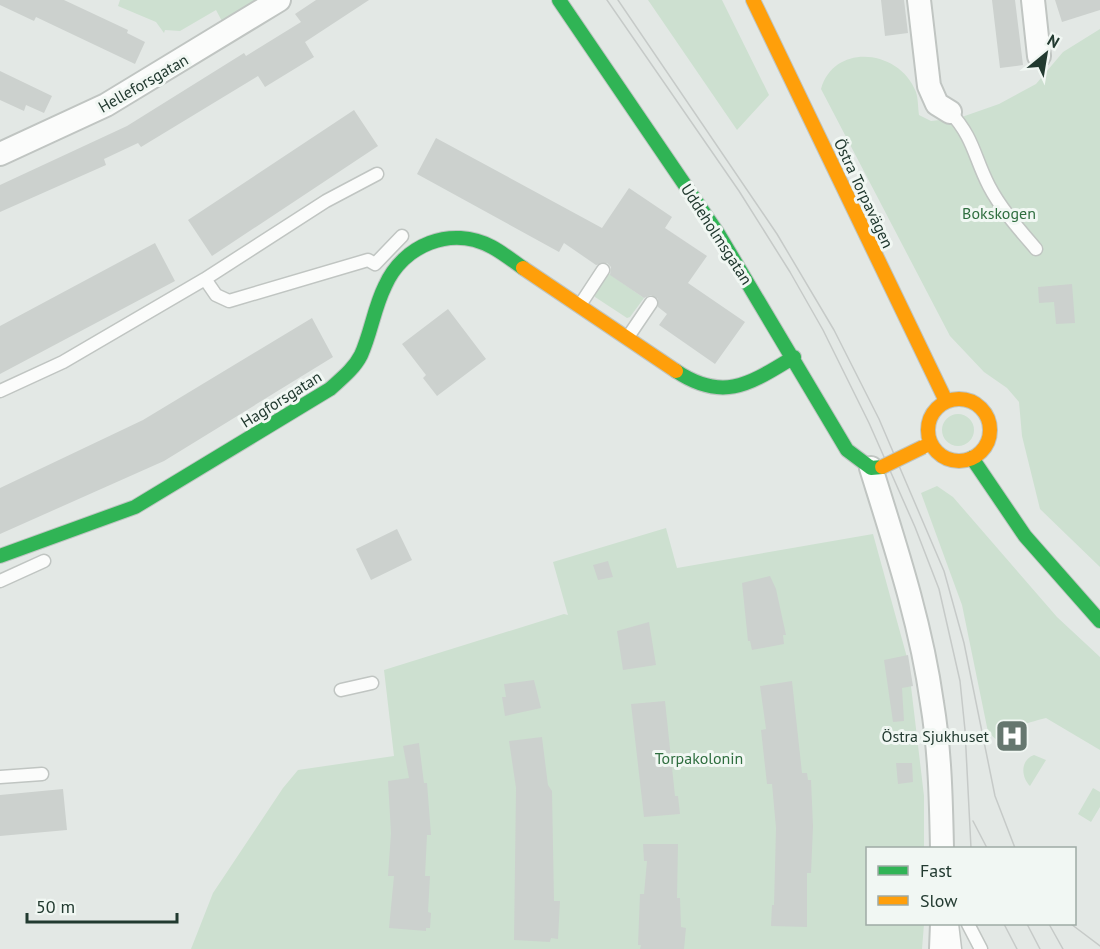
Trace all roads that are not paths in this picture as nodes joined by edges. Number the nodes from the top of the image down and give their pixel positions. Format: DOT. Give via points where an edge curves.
graph roads {
  1 [pos="279,0"];
  2 [pos="559,0"];
  3 [pos="753,0"];
  4 [pos="919,0"];
  5 [pos="1033,0"];
  6 [pos="1039,56"];
  7 [pos="950,112"];
  8 [pos="0,154"];
  9 [pos="377,174"];
  10 [pos="402,236"];
  11 [pos="1036,249"];
  12 [pos="603,270"];
  13 [pos="205,279"];
  14 [pos="651,303"];
  15 [pos="579,306"];
  16 [pos="627,338"];
  17 [pos="794,357"];
  18 [pos="0,391"];
  19 [pos="946,401"];
  20 [pos="926,445"];
  21 [pos="972,458"];
  22 [pos="876,468"];
  23 [pos="0,556"];
  24 [pos="44,561"];
  25 [pos="0,581"];
  26 [pos="1100,621"];
  27 [pos="372,683"];
  28 [pos="341,690"];
  29 [pos="42,774"];
  30 [pos="0,777"];
  31 [pos="942,847"];
  32 [pos="942,925"];
  33 [pos="952,925"];
  34 [pos="969,925"];
  35 [pos="941,949"];
  36 [pos="955,949"];
  37 [pos="981,949"];
  1 -- 8 [label="street, Helleforsgatan" via="106,105"];
  2 -- 17 [label="street, Uddeholmsgatan" via="719,235"];
  3 -- 19 [label="street, Östra Torpavägen"];
  4 -- 7 [label="street" via="929,86 937,104"];
  5 -- 6 [label="street"];
  7 -- 11 [label="lane" via="969,137 997,200"];
  9 -- 13 [label="lane" via="326,201"];
  10 -- 13 [label="lane" via="375,264 368,260 229,301 216,295"];
  12 -- 15 [label="lane"];
  13 -- 18 [label="lane" via="63,362"];
  14 -- 16 [label="lane"];
  15 -- 16 [label="street, Hagforsgatan"];
  15 -- 23 [label="street, Hagforsgatan" via="482,242 455,237 417,247 387,277 361,355 330,389 135,507"];
  16 -- 17 [label="street, Hagforsgatan" via="707,389 747,385"];
  17 -- 22 [label="street, Uddeholmsgatan" via="847,450"];
  19 -- 20 [label="street" via="928,421"];
  19 -- 21 [label="street" via="970,400 988,417 988,441"];
  20 -- 21 [label="street" via="948,459"];
  20 -- 22 [label="street, bridge"];
  21 -- 26 [label="street" via="1025,536"];
  22 -- 31 [label="street" via="912,605 932,702"];
  24 -- 25 [label="lane"];
  27 -- 28 [label="lane"];
  29 -- 30 [label="lane"];
  32 -- 35 [label="street"];
  33 -- 36 [label="lane"];
  34 -- 37 [label="lane"];
}
